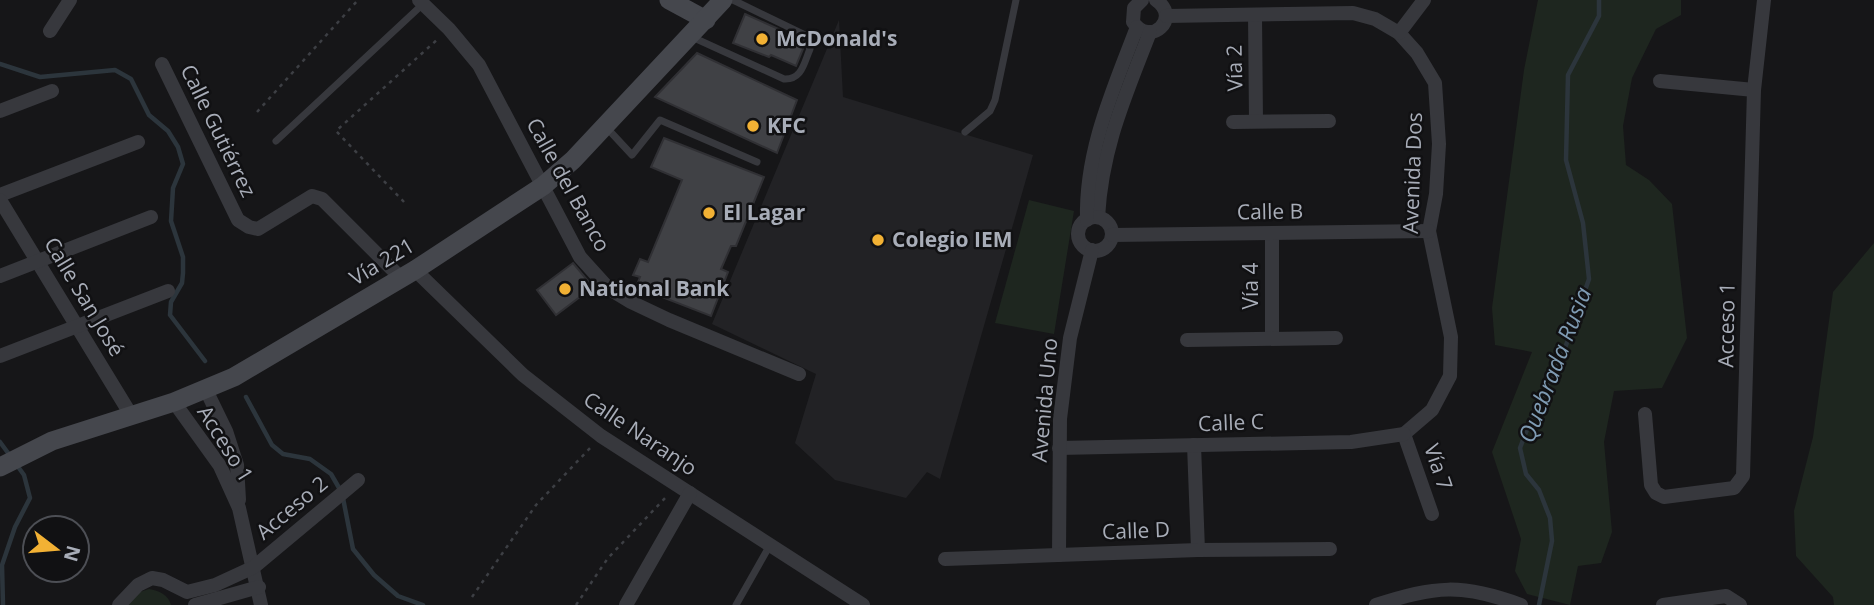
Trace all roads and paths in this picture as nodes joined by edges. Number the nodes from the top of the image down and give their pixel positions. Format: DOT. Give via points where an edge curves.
graph roads {
  1 [pos="70,0"];
  2 [pos="358,0"];
  3 [pos="669,0"];
  4 [pos="723,0"];
  5 [pos="733,0"];
  6 [pos="1016,0"];
  7 [pos="1158,0"];
  8 [pos="1424,0"];
  9 [pos="1763,0"];
  10 [pos="1139,1"];
  11 [pos="421,2"];
  12 [pos="1306,7"];
  13 [pos="1255,15"];
  14 [pos="1166,16"];
  15 [pos="706,20"];
  16 [pos="449,29"];
  17 [pos="1143,30"];
  18 [pos="50,31"];
  19 [pos="1399,33"];
  20 [pos="691,36"];
  21 [pos="162,64"];
  22 [pos="1660,81"];
  23 [pos="1754,90"];
  24 [pos="52,91"];
  25 [pos="0,111"];
  26 [pos="257,112"];
  27 [pos="1256,121"];
  28 [pos="1329,121"];
  29 [pos="1233,122"];
  30 [pos="605,126"];
  31 [pos="965,132"];
  32 [pos="276,141"];
  33 [pos="138,142"];
  34 [pos="632,155"];
  35 [pos="757,162"];
  36 [pos="628,164"];
  37 [pos="542,186"];
  38 [pos="0,195"];
  39 [pos="0,200"];
  40 [pos="404,202"];
  41 [pos="151,217"];
  42 [pos="1093,218"];
  43 [pos="1429,231"];
  44 [pos="1272,234"];
  45 [pos="1112,235"];
  46 [pos="1092,250"];
  47 [pos="38,261"];
  48 [pos="408,274"];
  49 [pos="0,276"];
  50 [pos="168,291"];
  51 [pos="77,326"];
  52 [pos="1272,338"];
  53 [pos="1336,338"];
  54 [pos="1187,340"];
  55 [pos="0,356"];
  56 [pos="799,374"];
  57 [pos="206,390"];
  58 [pos="174,402"];
  59 [pos="1645,414"];
  60 [pos="131,415"];
  61 [pos="1404,434"];
  62 [pos="601,436"];
  63 [pos="1194,445"];
  64 [pos="1059,448"];
  65 [pos="0,467"];
  66 [pos="358,480"];
  67 [pos="684,489"];
  68 [pos="239,508"];
  69 [pos="1432,514"];
  70 [pos="771,545"];
  71 [pos="1330,549"];
  72 [pos="1198,550"];
  73 [pos="1059,555"];
  74 [pos="945,559"];
  75 [pos="254,567"];
  76 [pos="259,587"];
  77 [pos="472,597"];
  78 [pos="1391,603"];
  79 [pos="1517,603"];
  80 [pos="119,605"];
  81 [pos="195,605"];
  82 [pos="261,605"];
  83 [pos="576,605"];
  84 [pos="625,605"];
  85 [pos="736,605"];
  86 [pos="863,605"];
  87 [pos="1376,605"];
  88 [pos="1663,605"];
  89 [pos="1740,605"];
  1 -- 18 [label="street"];
  2 -- 26 [label="path"];
  3 -- 15 [label="main road"];
  4 -- 15 [label="main road, Vía 221"];
  5 -- 20 [label="lane" via="805,35 810,49 796,77 784,79"];
  6 -- 31 [label="lane" via="995,100 990,111"];
  7 -- 14 [label="street"];
  8 -- 19 [label="street"];
  9 -- 23 [label="street, Acceso 1"];
  10 -- 17 [label="street" via="1132,15"];
  11 -- 16 [label="street, Calle del Banco"];
  11 -- 32 [label="lane"];
  12 -- 13 [label="street"];
  12 -- 19 [label="street" via="1375,19"];
  13 -- 14 [label="street"];
  13 -- 27 [label="street, Vía 2"];
  14 -- 17 [label="street" via="1158,30"];
  15 -- 20 [label="main road, Vía 221"];
  16 -- 37 [label="street, Calle del Banco" via="479,65"];
  16 -- 40 [label="path" via="336,131"];
  17 -- 42 [label="street" via="1099,128 1087,198"];
  19 -- 43 [label="street, Avenida Dos" via="1418,53 1435,83 1439,144"];
  20 -- 30 [label="main road, Vía 221"];
  21 -- 48 [label="street, Calle Gutiérrez" via="239,220 258,229 312,196 322,199"];
  22 -- 23 [label="street"];
  23 -- 59 [label="street, Acceso 1" via="1740,484 1664,497 1656,494 1651,485"];
  24 -- 25 [label="street"];
  27 -- 28 [label="street"];
  27 -- 29 [label="street"];
  30 -- 34 [label="lane"];
  30 -- 37 [label="main road, Vía 221"];
  33 -- 38 [label="street"];
  34 -- 35 [label="lane" via="660,120"];
  34 -- 36 [label="lane"];
  37 -- 48 [label="main road, Vía 221"];
  37 -- 56 [label="street, Calle del Banco" via="580,257 608,288 669,320"];
  39 -- 47 [label="street, Calle San José"];
  41 -- 47 [label="street"];
  42 -- 45 [label="street" via="1105,220"];
  42 -- 46 [label="street" via="1080,227 1079,234 1083,246"];
  43 -- 44 [label="street, Calle B"];
  43 -- 61 [label="street, Avenida Dos" via="1451,337 1450,376 1432,410"];
  44 -- 45 [label="street, Calle B"];
  44 -- 52 [label="street, Vía 4"];
  45 -- 46 [label="street" via="1104,249"];
  46 -- 64 [label="street, Avenida Uno" via="1070,338"];
  47 -- 49 [label="street"];
  47 -- 51 [label="street, Calle San José"];
  48 -- 57 [label="main road, Vía 221"];
  48 -- 62 [label="street, Calle Naranjo"];
  50 -- 51 [label="street"];
  51 -- 55 [label="street"];
  51 -- 60 [label="street, Calle San José"];
  52 -- 53 [label="street"];
  52 -- 54 [label="street"];
  57 -- 58 [label="main road, Vía 221"];
  57 -- 68 [label="street, Acceso 1" via="237,465"];
  58 -- 60 [label="main road, Vía 221"];
  58 -- 68 [label="street, Acceso 1" via="220,466"];
  60 -- 65 [label="main road, Vía 221" via="52,441"];
  61 -- 63 [label="street, Calle C" via="1351,442"];
  61 -- 69 [label="street, Vía 7"];
  62 -- 67 [label="street, Calle Naranjo"];
  62 -- 77 [label="path" via="536,505"];
  63 -- 64 [label="street, Calle C"];
  63 -- 72 [label="street"];
  64 -- 73 [label="street, Avenida Uno"];
  66 -- 75 [label="street, Acceso 2"];
  67 -- 70 [label="street, Calle Naranjo"];
  67 -- 83 [label="path" via="608,558"];
  67 -- 84 [label="street"];
  68 -- 75 [label="street, Acceso 1"];
  70 -- 85 [label="lane"];
  70 -- 86 [label="street, Calle Naranjo"];
  71 -- 72 [label="street, Calle D"];
  72 -- 73 [label="street, Calle D"];
  73 -- 74 [label="street, Calle D"];
  75 -- 76 [label="street, Acceso 1"];
  75 -- 80 [label="street, Acceso 2" via="187,592 152,578"];
  76 -- 81 [label="street"];
  76 -- 82 [label="street, Acceso 1"];
  78 -- 79 [label="street" via="1457,588"];
  78 -- 87 [label="street"];
  88 -- 89 [label="street" via="1726,596"];
}
